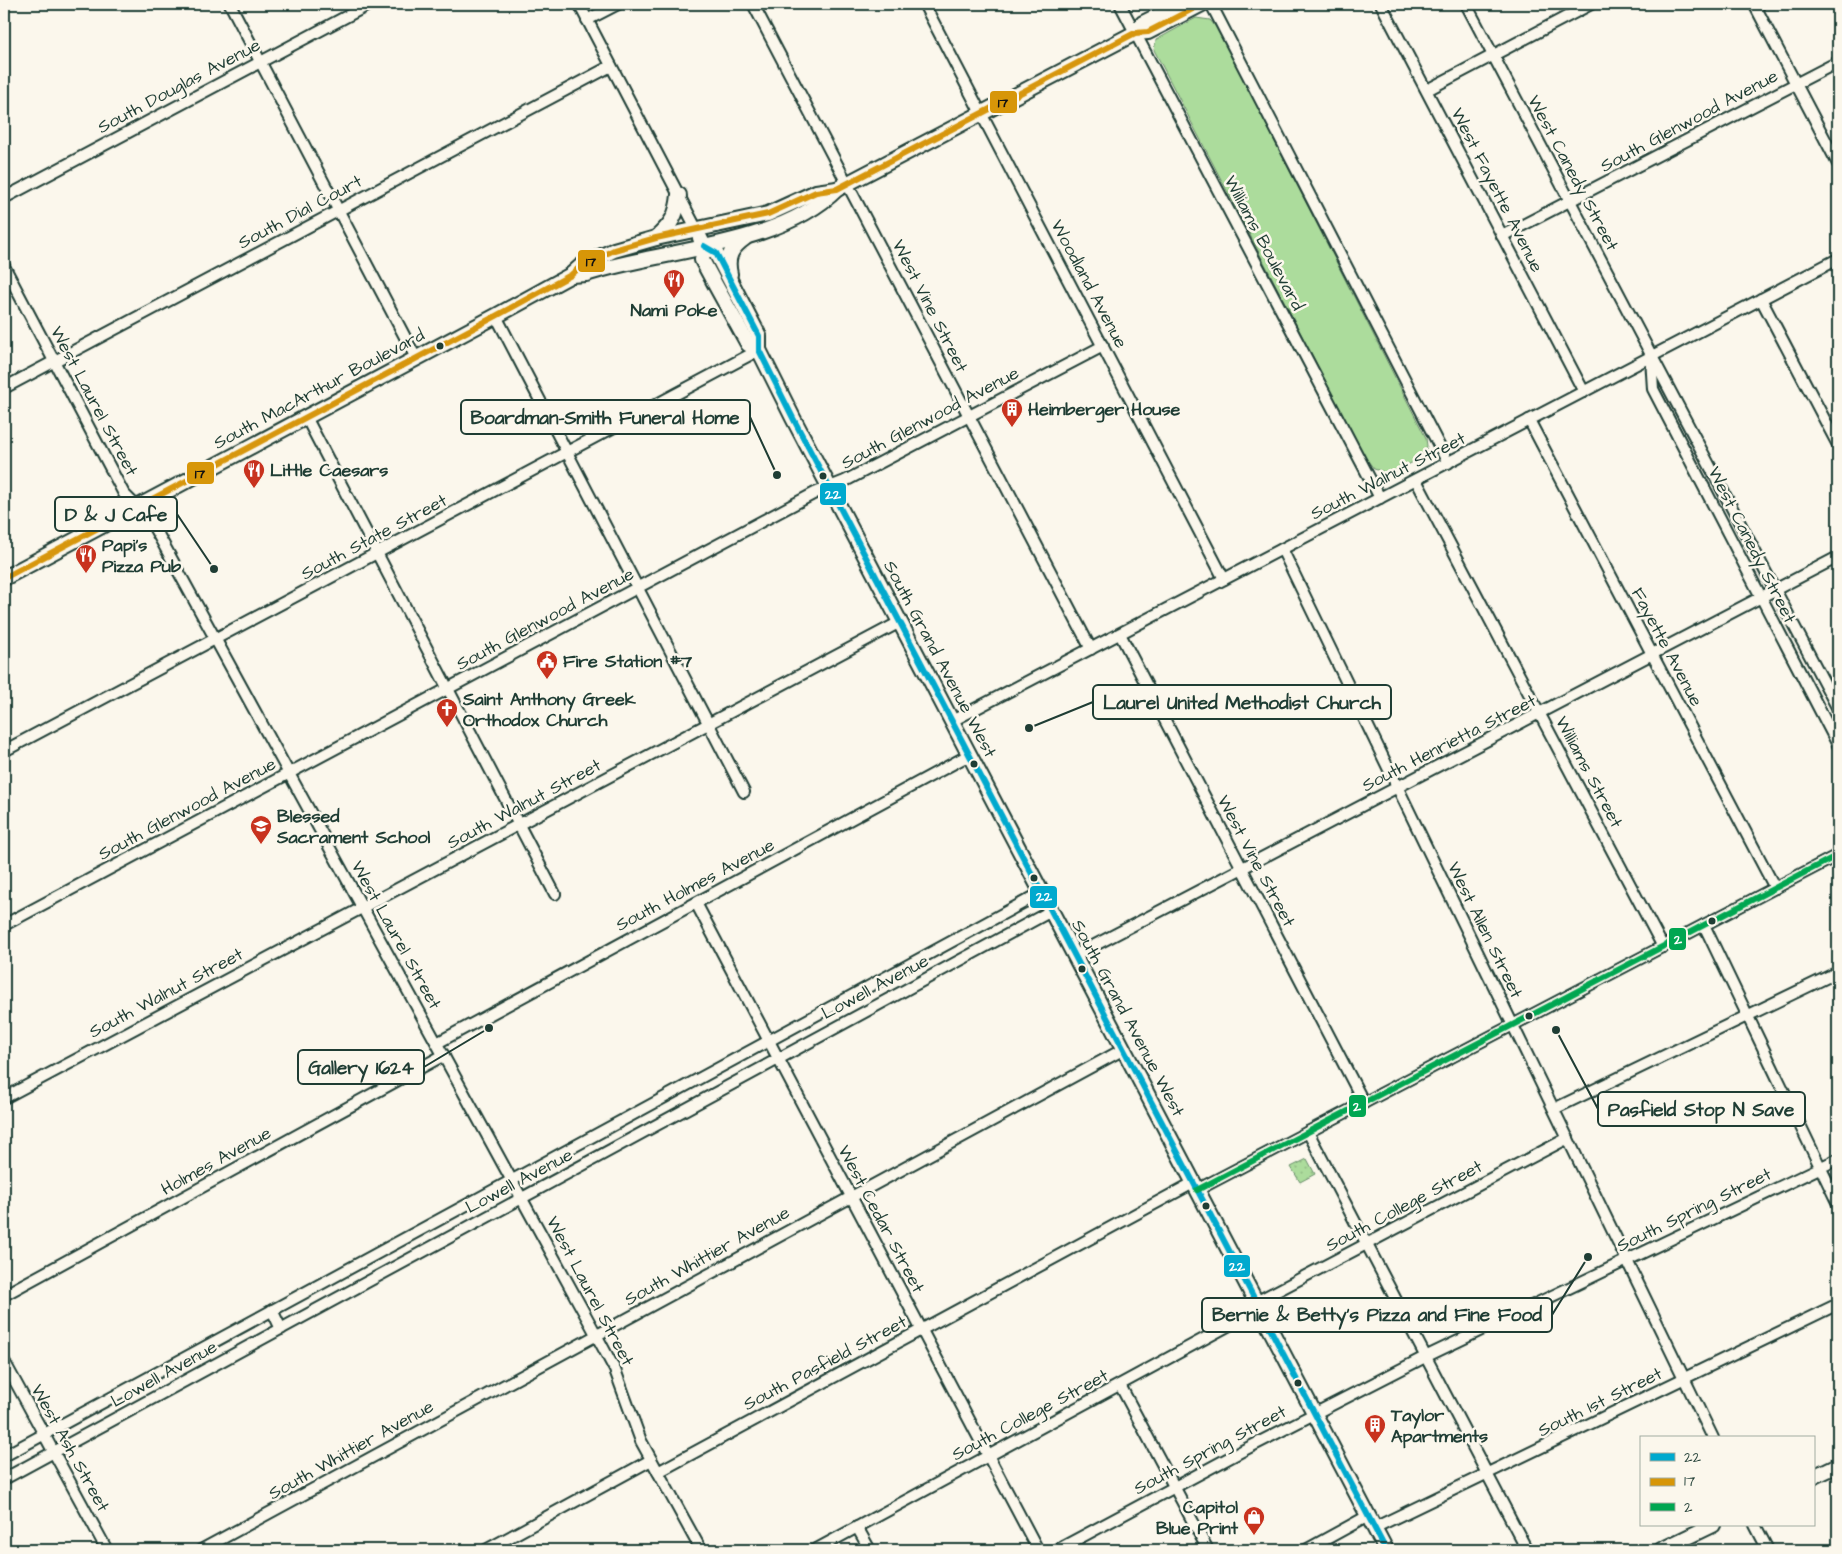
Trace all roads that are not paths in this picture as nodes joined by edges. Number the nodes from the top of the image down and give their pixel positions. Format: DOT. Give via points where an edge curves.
graph roads {
  1 [pos="230,4"];
  2 [pos="370,4"];
  3 [pos="579,4"];
  4 [pos="618,4"];
  5 [pos="753,4"];
  6 [pos="924,4"];
  7 [pos="1120,4"];
  8 [pos="1181,4"];
  9 [pos="1202,4"];
  10 [pos="1211,4"];
  11 [pos="1381,4"];
  12 [pos="1466,4"];
  13 [pos="1592,4"];
  14 [pos="1754,4"];
  15 [pos="587,20"];
  16 [pos="1135,33"];
  17 [pos="1493,56"];
  18 [pos="261,62"];
  19 [pos="1838,62"];
  20 [pos="611,66"];
  21 [pos="1796,84"];
  22 [pos="1426,90"];
  23 [pos="981,113"];
  24 [pos="1838,164"];
  25 [pos="842,186"];
  26 [pos="679,195"];
  27 [pos="4,198"];
  28 [pos="1569,202"];
  29 [pos="339,210"];
  30 [pos="697,230"];
  31 [pos="748,236"];
  32 [pos="1502,236"];
  33 [pos="656,238"];
  34 [pos="704,246"];
  35 [pos="1838,259"];
  36 [pos="4,266"];
  37 [pos="571,275"];
  38 [pos="735,289"];
  39 [pos="1761,299"];
  40 [pos="496,316"];
  41 [pos="1103,346"];
  42 [pos="759,350"];
  43 [pos="1651,357"];
  44 [pos="416,358"];
  45 [pos="54,362"];
  46 [pos="4,388"];
  47 [pos="1584,392"];
  48 [pos="968,416"];
  49 [pos="306,417"];
  50 [pos="1530,420"];
  51 [pos="1838,445"];
  52 [pos="567,453"];
  53 [pos="1448,463"];
  54 [pos="1416,480"];
  55 [pos="830,487"];
  56 [pos="1380,498"];
  57 [pos="138,507"];
  58 [pos="1282,549"];
  59 [pos="378,552"];
  60 [pos="1838,557"];
  61 [pos="4,578"];
  62 [pos="1224,579"];
  63 [pos="638,588"];
  64 [pos="1775,590"];
  65 [pos="1760,597"];
  66 [pos="900,622"];
  67 [pos="1120,634"];
  68 [pos="216,638"];
  69 [pos="1091,649"];
  70 [pos="1652,654"];
  71 [pos="448,688"];
  72 [pos="1838,709"];
  73 [pos="1540,714"];
  74 [pos="952,722"];
  75 [pos="709,724"];
  76 [pos="1838,745"];
  77 [pos="4,751"];
  78 [pos="969,755"];
  79 [pos="290,773"];
  80 [pos="1398,787"];
  81 [pos="744,792"];
  82 [pos="519,824"];
  83 [pos="1838,855"];
  84 [pos="1242,869"];
  85 [pos="1775,888"];
  86 [pos="1041,892"];
  87 [pos="555,894"];
  88 [pos="696,903"];
  89 [pos="363,908"];
  90 [pos="1051,911"];
  91 [pos="4,925"];
  92 [pos="1704,925"];
  93 [pos="1663,947"];
  94 [pos="1074,956"];
  95 [pos="1838,972"];
  96 [pos="1747,1016"];
  97 [pos="1513,1025"];
  98 [pos="769,1041"];
  99 [pos="437,1043"];
  100 [pos="1124,1049"];
  101 [pos="444,1055"];
  102 [pos="778,1059"];
  103 [pos="4,1098"];
  104 [pos="1364,1103"];
  105 [pos="1554,1109"];
  106 [pos="1308,1132"];
  107 [pos="1568,1138"];
  108 [pos="1838,1159"];
  109 [pos="1820,1167"];
  110 [pos="512,1180"];
  111 [pos="1195,1186"];
  112 [pos="850,1196"];
  113 [pos="522,1198"];
  114 [pos="1838,1204"];
  115 [pos="1367,1244"];
  116 [pos="1627,1260"];
  117 [pos="4,1295"];
  118 [pos="1838,1304"];
  119 [pos="1258,1306"];
  120 [pos="272,1310"];
  121 [pos="282,1329"];
  122 [pos="922,1330"];
  123 [pos="596,1334"];
  124 [pos="1426,1357"];
  125 [pos="4,1361"];
  126 [pos="1685,1379"];
  127 [pos="1120,1385"];
  128 [pos="1314,1414"];
  129 [pos="44,1435"];
  130 [pos="1712,1436"];
  131 [pos="54,1453"];
  132 [pos="4,1456"];
  133 [pos="988,1456"];
  134 [pos="651,1460"];
  135 [pos="1838,1465"];
  136 [pos="658,1472"];
  137 [pos="1487,1474"];
  138 [pos="1814,1477"];
  139 [pos="4,1480"];
  140 [pos="1174,1487"];
  141 [pos="1371,1522"];
  142 [pos="1711,1526"];
  143 [pos="1756,1526"];
  144 [pos="857,1527"];
  145 [pos="107,1550"];
  146 [pos="201,1550"];
  147 [pos="486,1550"];
  148 [pos="701,1550"];
  149 [pos="815,1550"];
  150 [pos="870,1550"];
  151 [pos="1038,1550"];
  152 [pos="1057,1550"];
  153 [pos="1208,1550"];
  154 [pos="1306,1550"];
  155 [pos="1386,1550"];
  156 [pos="1527,1550"];
  157 [pos="1661,1550"];
  158 [pos="1768,1550"];
  1 -- 18 [label="street"];
  2 -- 18 [label="street, South Douglas Avenue"];
  3 -- 15 [label="street, South Grand Avenue West"];
  4 -- 15 [label="street"];
  5 -- 25 [label="street, West Vine Street"];
  6 -- 23 [label="street, Woodland Avenue"];
  7 -- 16 [label="street, Williams Boulevard"];
  8 -- 16 [label="main road, South MacArthur Boulevard" via="1143,23"];
  9 -- 16 [label="main road, South MacArthur Boulevard" via="1148,32"];
  10 -- 53 [label="street"];
  11 -- 22 [label="street, West Fayette Avenue"];
  12 -- 17 [label="street, West Canedy Street"];
  13 -- 17 [label="street"];
  14 -- 21 [label="street"];
  15 -- 20 [label="street, South Grand Avenue West"];
  16 -- 23 [label="main road, South MacArthur Boulevard"];
  16 -- 56 [label="street, Williams Boulevard"];
  17 -- 22 [label="street"];
  17 -- 28 [label="street, West Canedy Street"];
  18 -- 27 [label="street, South Douglas Avenue"];
  18 -- 29 [label="street"];
  19 -- 21 [label="street, South Glenwood Avenue"];
  20 -- 26 [label="street, South Grand Avenue West"];
  20 -- 29 [label="street, South Dial Court"];
  21 -- 24 [label="street"];
  21 -- 28 [label="street, South Glenwood Avenue"];
  22 -- 32 [label="street, West Fayette Avenue"];
  23 -- 25 [label="main road, South MacArthur Boulevard"];
  23 -- 41 [label="street, Woodland Avenue"];
  25 -- 30 [label="main road, South MacArthur Boulevard" via="816,192 768,214"];
  25 -- 31 [label="main road, South MacArthur Boulevard" via="823,203 795,219"];
  25 -- 48 [label="street, West Vine Street"];
  26 -- 30 [label="street, South Grand Avenue West"];
  26 -- 33 [label="main road" via="672,224"];
  28 -- 32 [label="street, South Glenwood Avenue"];
  28 -- 43 [label="street, West Canedy Street"];
  29 -- 44 [label="street"];
  29 -- 45 [label="street, South Dial Court"];
  30 -- 33 [label="main road, South MacArthur Boulevard"];
  30 -- 34 [label="main road, South Grand Avenue West"];
  31 -- 34 [label="main road, South MacArthur Boulevard"];
  31 -- 38 [label="main road" via="729,253 728,264"];
  32 -- 47 [label="street, West Fayette Avenue"];
  33 -- 37 [label="main road, South MacArthur Boulevard" via="599,257"];
  34 -- 37 [label="main road, South MacArthur Boulevard"];
  34 -- 38 [label="main road, South Grand Avenue West" via="716,253"];
  34 -- 42 [label="main road, South Grand Avenue West" via="702,260 748,344"];
  35 -- 39 [label="street, South Walnut Street"];
  36 -- 45 [label="street, West Laurel Street"];
  37 -- 40 [label="main road, South MacArthur Boulevard"];
  38 -- 42 [label="main road, South Grand Avenue West" via="759,336"];
  39 -- 43 [label="street, South Walnut Street"];
  39 -- 51 [label="street"];
  40 -- 44 [label="main road, South MacArthur Boulevard"];
  40 -- 52 [label="street"];
  41 -- 48 [label="street, South Glenwood Avenue"];
  41 -- 62 [label="street, Woodland Avenue"];
  42 -- 52 [label="street, South State Street"];
  42 -- 55 [label="main road, South Grand Avenue West"];
  43 -- 47 [label="street, South Walnut Street"];
  43 -- 64 [label="street, West Canedy Street"];
  43 -- 65 [label="street, West Canedy Street" via="1653,389"];
  44 -- 49 [label="main road, South MacArthur Boulevard"];
  45 -- 46 [label="street, South Dial Court"];
  45 -- 57 [label="street, West Laurel Street" via="124,494"];
  47 -- 50 [label="street, South Walnut Street"];
  48 -- 55 [label="street, South Glenwood Avenue"];
  48 -- 69 [label="street, West Vine Street"];
  49 -- 57 [label="main road, South MacArthur Boulevard"];
  49 -- 59 [label="street"];
  50 -- 53 [label="street, South Walnut Street"];
  50 -- 70 [label="street, Fayette Avenue"];
  52 -- 59 [label="street, South State Street"];
  52 -- 63 [label="street"];
  53 -- 54 [label="street, South Walnut Street"];
  54 -- 56 [label="street, South Walnut Street"];
  54 -- 73 [label="street, Williams Street"];
  55 -- 63 [label="street, South Glenwood Avenue"];
  55 -- 66 [label="main road, South Grand Avenue West"];
  56 -- 58 [label="street, South Walnut Street"];
  57 -- 61 [label="main road, South MacArthur Boulevard"];
  57 -- 68 [label="street, West Laurel Street" via="150,520"];
  58 -- 62 [label="street, South Walnut Street"];
  58 -- 80 [label="street, West Allen Street"];
  59 -- 68 [label="street, South State Street"];
  59 -- 71 [label="street"];
  60 -- 64 [label="street, South Henrietta Street"];
  62 -- 67 [label="street, South Walnut Street"];
  63 -- 71 [label="street, South Glenwood Avenue"];
  63 -- 75 [label="street"];
  64 -- 65 [label="street, South Henrietta Street"];
  64 -- 72 [label="street, West Canedy Street"];
  65 -- 70 [label="street, South Henrietta Street"];
  65 -- 76 [label="street, West Canedy Street"];
  66 -- 74 [label="main road, South Grand Avenue West"];
  66 -- 75 [label="street, South Walnut Street"];
  67 -- 69 [label="street, South Walnut Street"];
  67 -- 84 [label="street, West Vine Street"];
  68 -- 77 [label="street, South State Street"];
  68 -- 79 [label="street, West Laurel Street"];
  69 -- 74 [label="street, South Walnut Street"];
  70 -- 73 [label="street, South Henrietta Street"];
  70 -- 85 [label="street, Fayette Avenue"];
  71 -- 79 [label="street, South Glenwood Avenue"];
  71 -- 82 [label="street"];
  73 -- 80 [label="street, South Henrietta Street"];
  73 -- 93 [label="street, Williams Street"];
  74 -- 78 [label="main road, South Grand Avenue West"];
  75 -- 81 [label="street"];
  75 -- 82 [label="street, South Walnut Street"];
  78 -- 86 [label="main road, South Grand Avenue West"];
  78 -- 88 [label="street, South Holmes Avenue"];
  79 -- 89 [label="street, West Laurel Street"];
  79 -- 91 [label="street, South Glenwood Avenue"];
  80 -- 84 [label="street, South Henrietta Street"];
  80 -- 97 [label="street, West Allen Street"];
  82 -- 87 [label="street"];
  82 -- 89 [label="street, South Walnut Street"];
  83 -- 85 [label="street, South Pasfield Street"];
  84 -- 94 [label="street, South Henrietta Street"];
  84 -- 104 [label="street, West Vine Street"];
  85 -- 92 [label="street, South Pasfield Street"];
  86 -- 90 [label="main road, South Grand Avenue West"];
  86 -- 98 [label="street, Lowell Avenue"];
  88 -- 98 [label="street, West Cedar Street"];
  88 -- 99 [label="street, South Holmes Avenue"];
  89 -- 99 [label="street, West Laurel Street"];
  89 -- 103 [label="street, South Walnut Street"];
  90 -- 94 [label="main road, South Grand Avenue West"];
  90 -- 102 [label="street, Lowell Avenue"];
  92 -- 93 [label="street, South Pasfield Street"];
  92 -- 96 [label="street"];
  93 -- 97 [label="street, South Pasfield Street"];
  94 -- 100 [label="main road, South Grand Avenue West"];
  95 -- 96 [label="street"];
  96 -- 105 [label="street"];
  96 -- 109 [label="street"];
  97 -- 104 [label="street, South Pasfield Street"];
  97 -- 105 [label="street, West Allen Street"];
  98 -- 102 [label="street, West Cedar Street"];
  98 -- 110 [label="street, Lowell Avenue"];
  99 -- 101 [label="street, West Laurel Street"];
  100 -- 111 [label="main road, South Grand Avenue West"];
  100 -- 112 [label="street, South Whittier Avenue"];
  101 -- 110 [label="street, West Laurel Street"];
  101 -- 117 [label="street, Holmes Avenue"];
  102 -- 112 [label="street, West Cedar Street"];
  102 -- 113 [label="street, Lowell Avenue"];
  104 -- 106 [label="street, South Pasfield Street"];
  105 -- 107 [label="street, West Allen Street"];
  106 -- 111 [label="street, South Pasfield Street"];
  106 -- 115 [label="street"];
  107 -- 115 [label="street, South College Street"];
  107 -- 116 [label="street, West Allen Street"];
  108 -- 109 [label="street, South Spring Street"];
  109 -- 114 [label="street"];
  109 -- 116 [label="street, South Spring Street"];
  110 -- 113 [label="street, West Laurel Street"];
  110 -- 120 [label="street, Lowell Avenue"];
  111 -- 119 [label="main road, South Grand Avenue West"];
  111 -- 122 [label="street, South Pasfield Street"];
  112 -- 122 [label="street, West Cedar Street"];
  112 -- 123 [label="street, South Whittier Avenue"];
  113 -- 121 [label="street, Lowell Avenue"];
  113 -- 123 [label="street, West Laurel Street"];
  115 -- 119 [label="street, South College Street"];
  115 -- 124 [label="street"];
  116 -- 124 [label="street, South Spring Street"];
  116 -- 126 [label="street, West Allen Street"];
  118 -- 126 [label="street, South 1st Street"];
  119 -- 127 [label="street, South College Street"];
  119 -- 128 [label="main road, South Grand Avenue West"];
  120 -- 121 [label="street"];
  120 -- 129 [label="street, Lowell Avenue"];
  121 -- 131 [label="street, Lowell Avenue"];
  122 -- 133 [label="street, West Cedar Street"];
  122 -- 136 [label="street, South Pasfield Street"];
  123 -- 134 [label="street, West Laurel Street" via="615,1370 635,1427"];
  123 -- 146 [label="street, South Whittier Avenue"];
  124 -- 128 [label="street, South Spring Street"];
  124 -- 137 [label="street"];
  125 -- 129 [label="street, West Ash Street"];
  126 -- 130 [label="street, West Allen Street"];
  126 -- 137 [label="street, South 1st Street"];
  127 -- 133 [label="street, South College Street"];
  127 -- 140 [label="street"];
  128 -- 140 [label="street, South Spring Street"];
  128 -- 141 [label="main road, South Grand Avenue West"];
  129 -- 131 [label="street, West Ash Street"];
  129 -- 132 [label="street, Lowell Avenue"];
  131 -- 139 [label="street, Lowell Avenue"];
  131 -- 145 [label="street, West Ash Street"];
  133 -- 144 [label="street, South College Street"];
  133 -- 151 [label="street, West Cedar Street"];
  134 -- 136 [label="street, West Laurel Street"];
  134 -- 147 [label="street"];
  135 -- 138 [label="main road"];
  136 -- 148 [label="street, West Laurel Street"];
  137 -- 141 [label="street, South 1st Street"];
  137 -- 156 [label="street"];
  140 -- 152 [label="street, South Spring Street"];
  140 -- 153 [label="street"];
  141 -- 154 [label="street, South 1st Street"];
  141 -- 155 [label="main road, South Grand Avenue West"];
  142 -- 157 [label="main road"];
  143 -- 158 [label="street"];
  144 -- 149 [label="street, South College Street"];
  144 -- 150 [label="street"];
}
